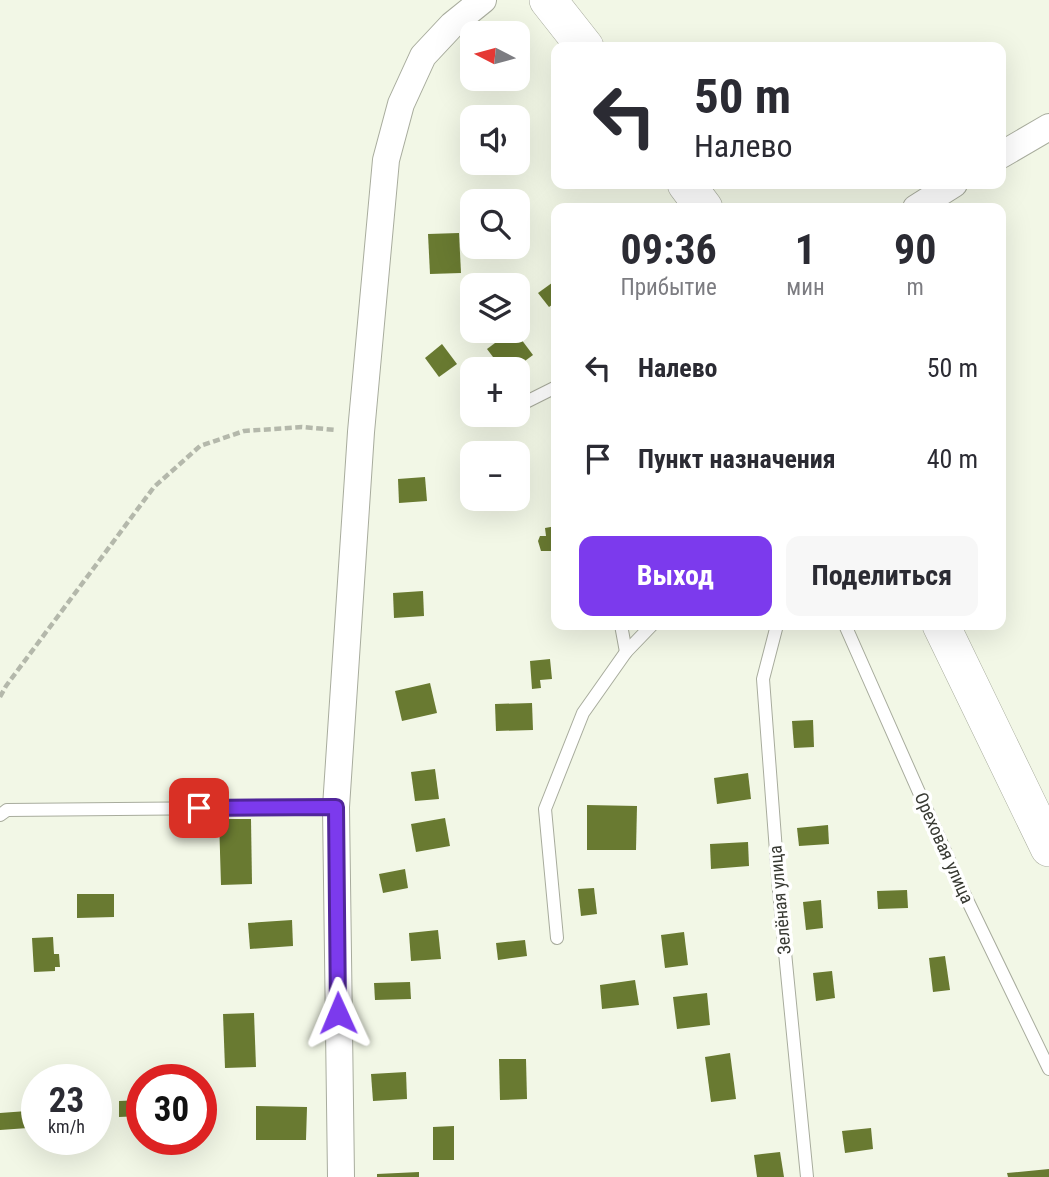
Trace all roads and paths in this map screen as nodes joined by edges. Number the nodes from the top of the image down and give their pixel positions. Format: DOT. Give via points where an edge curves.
graph roads {
  1 [pos="483,0"];
  2 [pos="548,0"];
  3 [pos="581,42"];
  4 [pos="1049,127"];
  5 [pos="1006,152"];
  6 [pos="946,189"];
  7 [pos="924,203"];
  8 [pos="551,390"];
  9 [pos="530,401"];
  10 [pos="361,432"];
  11 [pos="622,630"];
  12 [pos="647,630"];
  13 [pos="776,630"];
  14 [pos="847,630"];
  15 [pos="943,630"];
  16 [pos="626,652"];
  17 [pos="0,697"];
  18 [pos="336,807"];
  19 [pos="0,815"];
  20 [pos="1049,848"];
  21 [pos="557,938"];
  22 [pos="1049,1069"];
  23 [pos="341,1177"];
  24 [pos="807,1177"];
  1 -- 10 [label="street" via="423,56 401,104 386,160"];
  2 -- 3 [label="street"];
  4 -- 5 [label="street"];
  6 -- 7 [label="street"];
  8 -- 9 [label="lane"];
  10 -- 17 [label="path" via="302,427 244,431 200,446 154,487"];
  10 -- 18 [label="street"];
  11 -- 16 [label="lane"];
  12 -- 16 [label="lane"];
  13 -- 24 [label="lane, Зелёная улица" via="763,679"];
  14 -- 22 [label="lane, Ореховая улица" via="960,885"];
  15 -- 20 [label="street"];
  16 -- 21 [label="lane" via="583,713 545,809"];
  18 -- 19 [label="lane" via="7,810"];
  18 -- 23 [label="street"];
}
